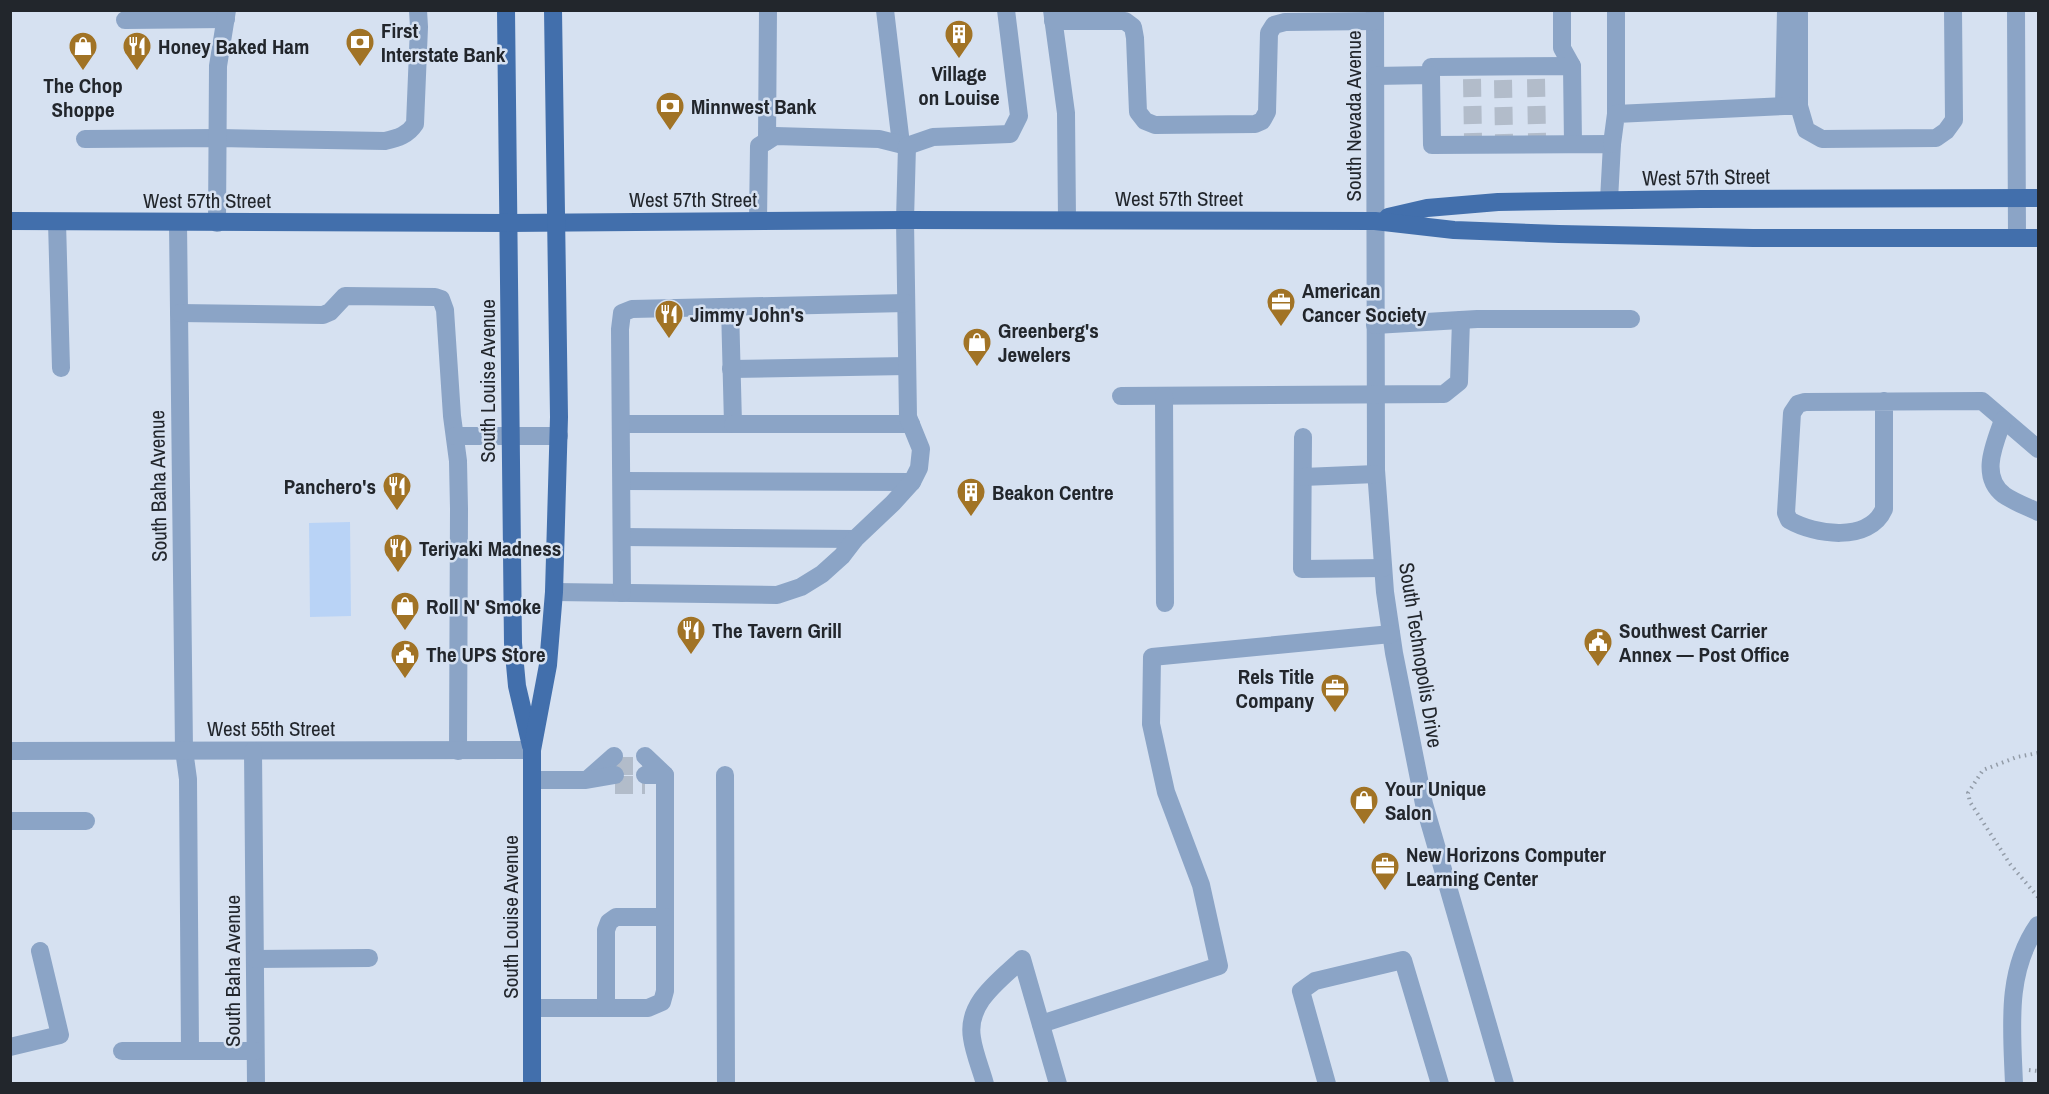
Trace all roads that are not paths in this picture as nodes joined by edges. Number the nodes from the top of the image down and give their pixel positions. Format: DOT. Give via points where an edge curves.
graph roads {
  1 [pos="417,10"];
  2 [pos="506,10"];
  3 [pos="553,10"];
  4 [pos="768,10"];
  5 [pos="885,10"];
  6 [pos="1006,10"];
  7 [pos="1562,10"];
  8 [pos="1616,10"];
  9 [pos="1786,10"];
  10 [pos="1799,10"];
  11 [pos="1953,10"];
  12 [pos="2016,10"];
  13 [pos="227,15"];
  14 [pos="1053,16"];
  15 [pos="1375,16"];
  16 [pos="125,20"];
  17 [pos="1572,66"];
  18 [pos="1431,75"];
  19 [pos="1375,76"];
  20 [pos="1791,106"];
  21 [pos="1616,114"];
  22 [pos="219,138"];
  23 [pos="84,139"];
  24 [pos="767,141"];
  25 [pos="1573,144"];
  26 [pos="1612,144"];
  27 [pos="904,145"];
  28 [pos="2017,198"];
  29 [pos="2038,198"];
  30 [pos="1609,200"];
  31 [pos="905,220"];
  32 [pos="1067,220"];
  33 [pos="10,221"];
  34 [pos="758,221"];
  35 [pos="1375,221"];
  36 [pos="57,222"];
  37 [pos="555,222"];
  38 [pos="178,223"];
  39 [pos="217,223"];
  40 [pos="508,223"];
  41 [pos="2017,238"];
  42 [pos="2038,238"];
  43 [pos="906,303"];
  44 [pos="730,307"];
  45 [pos="179,312"];
  46 [pos="1631,319"];
  47 [pos="1461,320"];
  48 [pos="1375,325"];
  49 [pos="907,366"];
  50 [pos="61,368"];
  51 [pos="731,369"];
  52 [pos="1375,395"];
  53 [pos="1121,396"];
  54 [pos="1164,396"];
  55 [pos="1884,401"];
  56 [pos="2003,420"];
  57 [pos="621,424"];
  58 [pos="733,424"];
  59 [pos="911,424"];
  60 [pos="455,436"];
  61 [pos="509,436"];
  62 [pos="559,436"];
  63 [pos="1303,437"];
  64 [pos="2038,449"];
  65 [pos="1376,474"];
  66 [pos="1303,477"];
  67 [pos="622,481"];
  68 [pos="912,482"];
  69 [pos="2038,512"];
  70 [pos="622,537"];
  71 [pos="855,539"];
  72 [pos="1383,568"];
  73 [pos="554,592"];
  74 [pos="622,593"];
  75 [pos="1165,603"];
  76 [pos="1391,634"];
  77 [pos="184,750"];
  78 [pos="532,750"];
  79 [pos="10,751"];
  80 [pos="253,751"];
  81 [pos="458,751"];
  82 [pos="615,771"];
  83 [pos="645,771"];
  84 [pos="725,775"];
  85 [pos="532,780"];
  86 [pos="10,821"];
  87 [pos="86,821"];
  88 [pos="665,917"];
  89 [pos="2038,925"];
  90 [pos="40,951"];
  91 [pos="369,958"];
  92 [pos="255,959"];
  93 [pos="532,1008"];
  94 [pos="606,1008"];
  95 [pos="1041,1024"];
  96 [pos="10,1047"];
  97 [pos="122,1051"];
  98 [pos="190,1051"];
  99 [pos="255,1051"];
  100 [pos="256,1083"];
  101 [pos="532,1083"];
  102 [pos="726,1083"];
  103 [pos="985,1083"];
  104 [pos="1058,1083"];
  105 [pos="1327,1083"];
  106 [pos="1440,1083"];
  107 [pos="1505,1083"];
  108 [pos="2014,1083"];
  1 -- 22 [label="street" via="420,27 416,124 411,131 385,141"];
  2 -- 40 [label="main road, South Louise Avenue"];
  3 -- 37 [label="main road, South Louise Avenue"];
  4 -- 24 [label="street"];
  5 -- 27 [label="street"];
  6 -- 27 [label="street" via="1019,116 1010,134 933,137"];
  7 -- 17 [label="street" via="1562,48"];
  8 -- 21 [label="street"];
  9 -- 20 [label="street"];
  10 -- 20 [label="street"];
  11 -- 20 [label="street" via="1954,120 1936,138 1822,139 1806,130"];
  12 -- 28 [label="street"];
  13 -- 16 [label="street"];
  13 -- 22 [label="street" via="218,66"];
  14 -- 15 [label="street" via="1125,21 1133,27 1138,112 1155,125 1262,121 1268,112 1269,33 1274,25"];
  14 -- 32 [label="street" via="1066,112"];
  15 -- 19 [label="street, South Nevada Avenue"];
  17 -- 18 [label="street" via="1536,73 1472,73 1431,67"];
  17 -- 25 [label="street"];
  18 -- 19 [label="street"];
  18 -- 25 [label="street" via="1432,145 1473,141"];
  19 -- 35 [label="street, South Nevada Avenue"];
  20 -- 21 [label="street"];
  21 -- 26 [label="street"];
  22 -- 23 [label="street"];
  22 -- 39 [label="street"];
  24 -- 27 [label="street" via="775,136 879,139"];
  24 -- 34 [label="street" via="759,146"];
  25 -- 26 [label="street"];
  26 -- 30 [label="street"];
  27 -- 31 [label="street"];
  28 -- 29 [label="main road, West 57th Street"];
  28 -- 30 [label="main road, West 57th Street"];
  28 -- 41 [label="street"];
  30 -- 35 [label="main road, West 57th Street" via="1427,208"];
  31 -- 32 [label="main road, West 57th Street"];
  31 -- 34 [label="main road, West 57th Street"];
  31 -- 43 [label="street"];
  32 -- 35 [label="main road, West 57th Street"];
  33 -- 36 [label="main road, West 57th Street"];
  34 -- 37 [label="main road, West 57th Street"];
  35 -- 41 [label="main road, West 57th Street" via="1454,230 1559,234"];
  35 -- 48 [label="street, South Technopolis Drive"];
  36 -- 38 [label="main road, West 57th Street"];
  36 -- 50 [label="street"];
  37 -- 40 [label="main road, West 57th Street"];
  37 -- 62 [label="main road, South Louise Avenue"];
  38 -- 39 [label="main road, West 57th Street"];
  38 -- 45 [label="street, South Baha Avenue"];
  39 -- 40 [label="main road, West 57th Street"];
  40 -- 61 [label="main road, South Louise Avenue"];
  41 -- 42 [label="main road, West 57th Street"];
  43 -- 44 [label="street"];
  43 -- 49 [label="street"];
  44 -- 51 [label="street"];
  44 -- 57 [label="street" via="632,309 622,314"];
  45 -- 60 [label="street" via="323,315 345,296 441,298"];
  45 -- 77 [label="street, South Baha Avenue"];
  46 -- 47 [label="street"];
  47 -- 48 [label="street"];
  47 -- 52 [label="street" via="1460,382 1444,394"];
  48 -- 52 [label="street, South Technopolis Drive"];
  49 -- 51 [label="street"];
  49 -- 59 [label="street"];
  51 -- 58 [label="street"];
  52 -- 54 [label="street"];
  52 -- 65 [label="street, South Technopolis Drive"];
  53 -- 54 [label="street"];
  54 -- 75 [label="street"];
  55 -- 55 [label="street" via="1805,402 1794,409 1786,513 1789,520 1801,527 1845,533 1866,527 1881,517"];
  55 -- 56 [label="street" via="1982,401"];
  56 -- 64 [label="street"];
  56 -- 69 [label="street" via="1992,451 1991,475 2004,495"];
  57 -- 58 [label="street"];
  57 -- 67 [label="street"];
  58 -- 59 [label="street"];
  59 -- 68 [label="street" via="921,449 919,468"];
  60 -- 61 [label="street"];
  60 -- 81 [label="street" via="459,509"];
  61 -- 62 [label="street"];
  61 -- 78 [label="main road, South Louise Avenue" via="513,643 517,686"];
  62 -- 73 [label="main road, South Louise Avenue"];
  63 -- 66 [label="street"];
  65 -- 66 [label="street"];
  65 -- 72 [label="street, South Technopolis Drive"];
  66 -- 72 [label="street" via="1302,569"];
  67 -- 68 [label="street"];
  67 -- 70 [label="street"];
  68 -- 71 [label="street"];
  70 -- 71 [label="street"];
  70 -- 74 [label="street"];
  71 -- 74 [label="street" via="822,574 777,595"];
  72 -- 76 [label="street, South Technopolis Drive"];
  73 -- 74 [label="street"];
  73 -- 78 [label="main road, South Louise Avenue" via="548,664"];
  76 -- 95 [label="street" via="1152,657 1151,724 1166,792 1201,885 1219,966"];
  76 -- 107 [label="street, South Technopolis Drive" via="1424,804"];
  77 -- 79 [label="street, West 55th Street"];
  77 -- 80 [label="street, West 55th Street"];
  77 -- 98 [label="street, South Baha Avenue" via="188,779"];
  78 -- 81 [label="street, West 55th Street"];
  78 -- 85 [label="main road, South Louise Avenue"];
  80 -- 81 [label="street, West 55th Street"];
  80 -- 92 [label="street, South Baha Avenue"];
  82 -- 85 [label="street" via="586,780"];
  83 -- 88 [label="street" via="665,775"];
  84 -- 102 [label="street"];
  85 -- 93 [label="main road, South Louise Avenue"];
  86 -- 87 [label="street"];
  88 -- 94 [label="street" via="662,1002 648,1008"];
  88 -- 94 [label="street" via="616,917 609,921"];
  89 -- 108 [label="street" via="2014,981"];
  90 -- 96 [label="street" via="60,1035"];
  91 -- 92 [label="street"];
  92 -- 99 [label="street, South Baha Avenue"];
  93 -- 94 [label="street"];
  93 -- 101 [label="main road, South Louise Avenue"];
  95 -- 103 [label="street" via="1022,959 987,993 971,1021"];
  95 -- 104 [label="street"];
  97 -- 98 [label="street"];
  98 -- 99 [label="street"];
  99 -- 100 [label="street, South Baha Avenue"];
  105 -- 106 [label="street" via="1301,991 1315,981 1403,960"];
}
